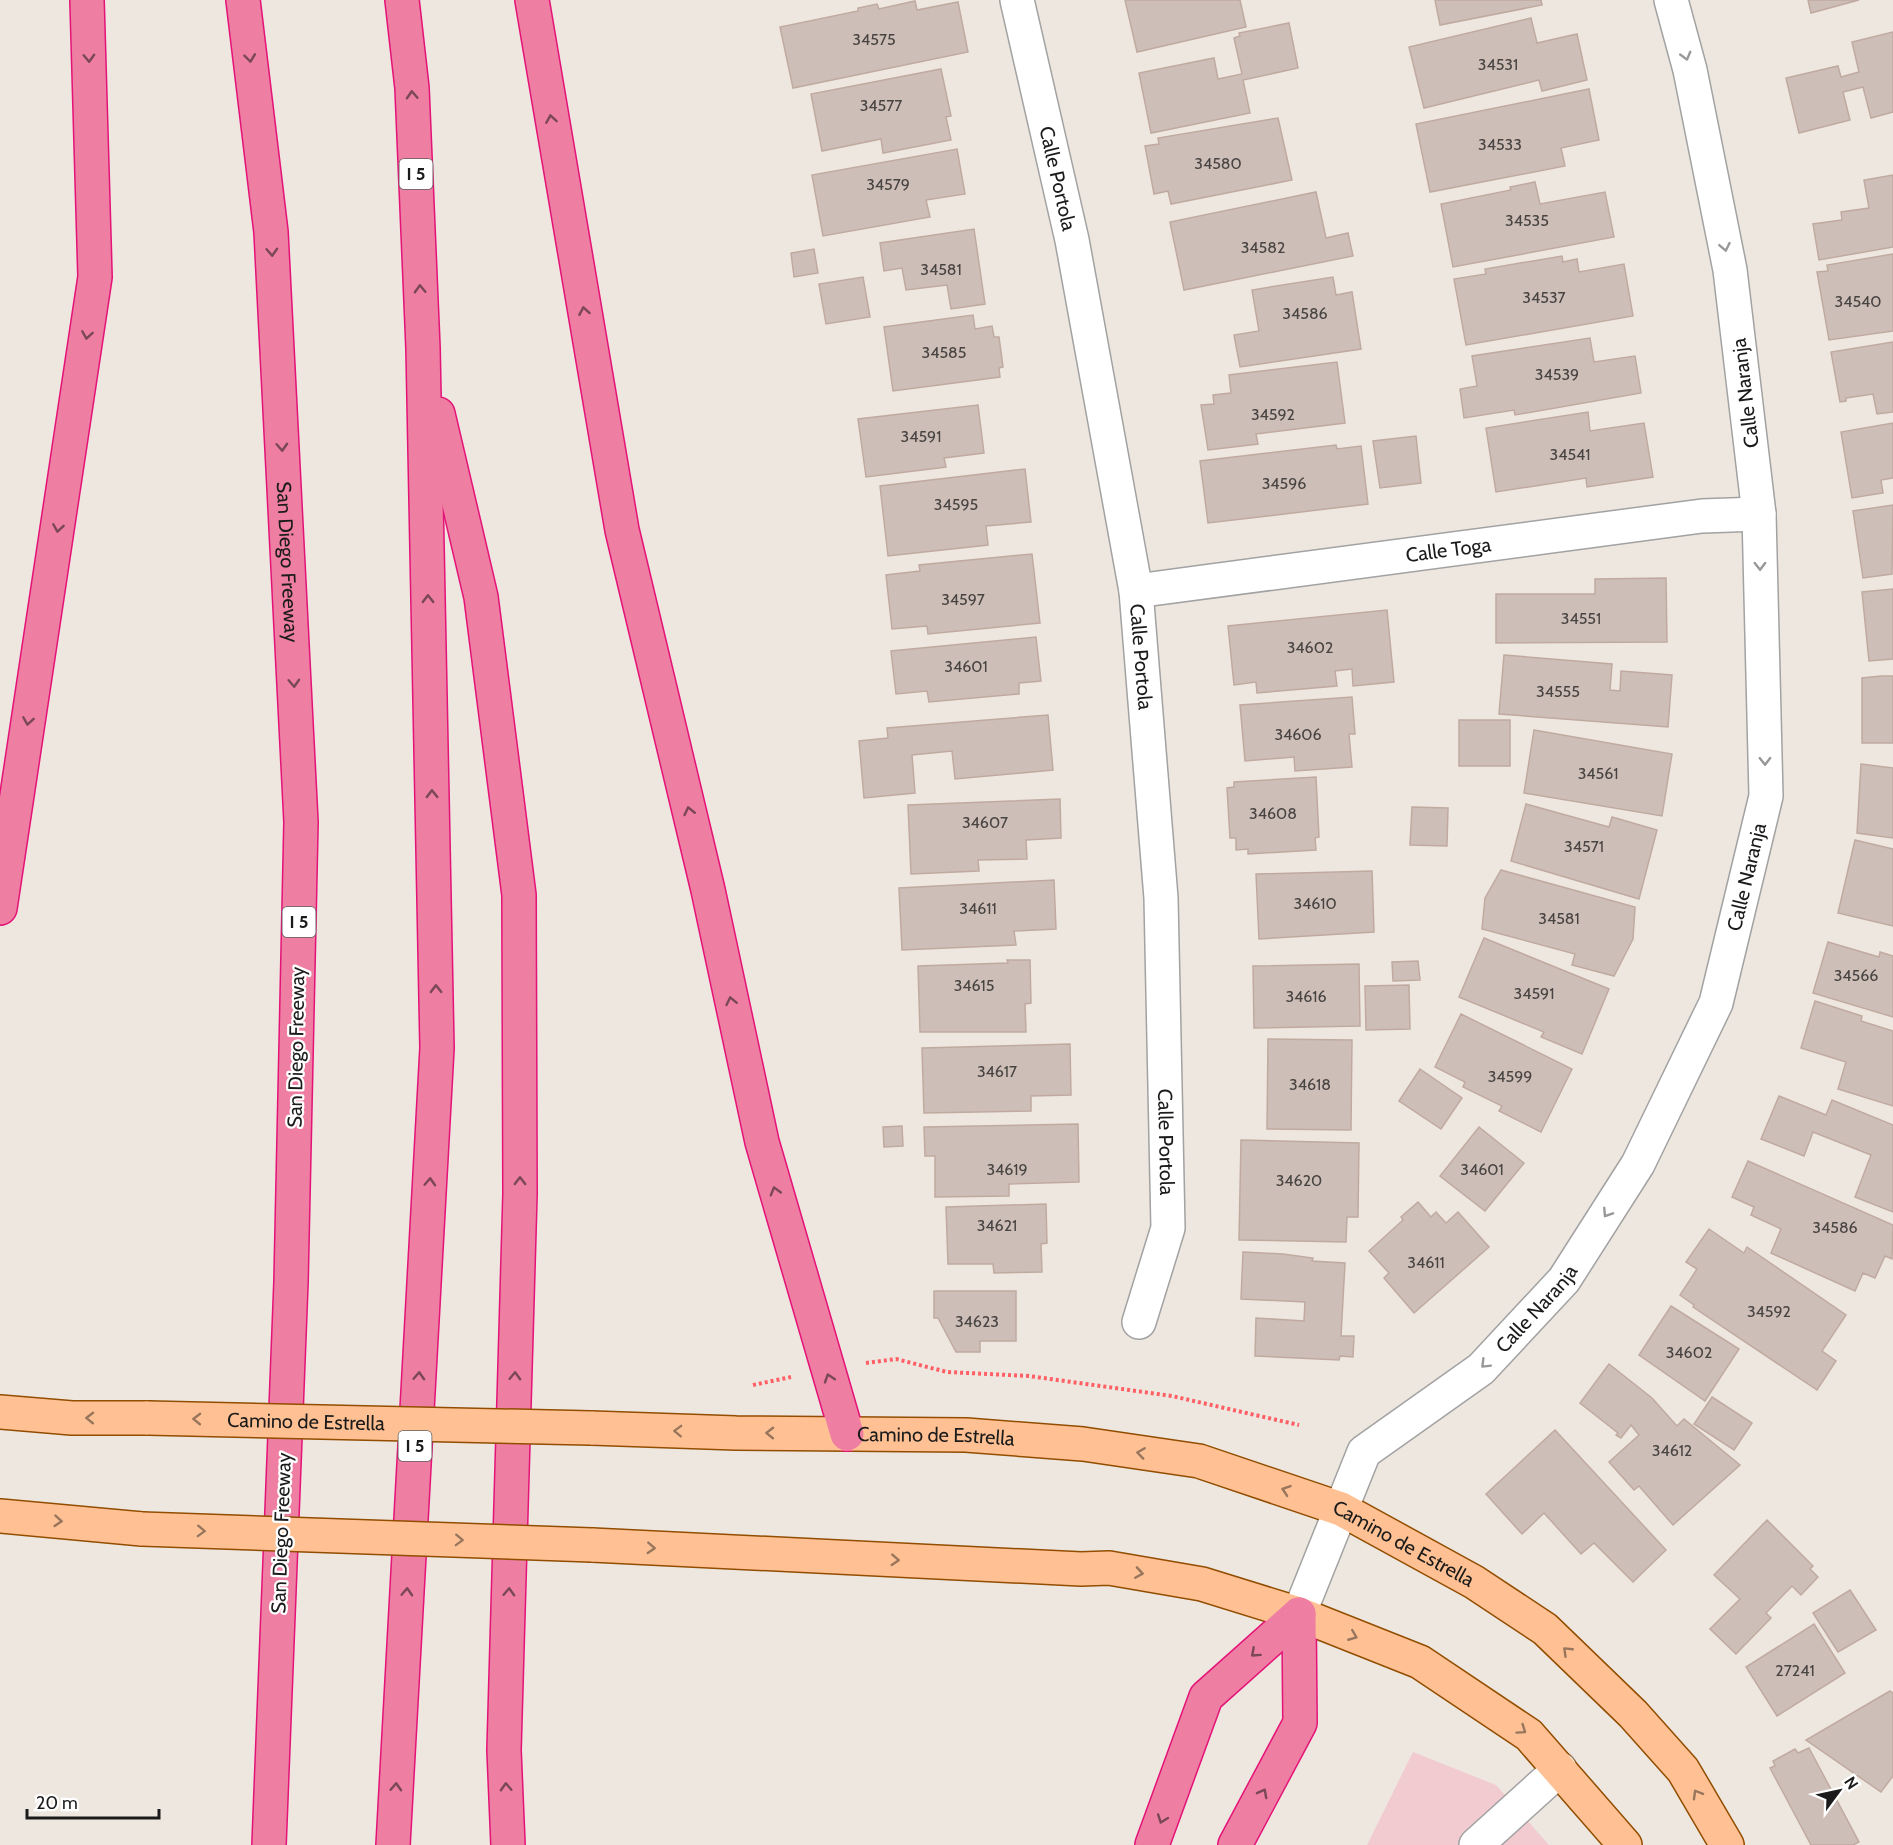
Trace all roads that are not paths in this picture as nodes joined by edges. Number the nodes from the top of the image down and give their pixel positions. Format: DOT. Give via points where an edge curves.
graph roads {
  1 [pos="87,0"];
  2 [pos="243,0"];
  3 [pos="402,0"];
  4 [pos="532,0"];
  5 [pos="1017,0"];
  6 [pos="1671,0"];
  7 [pos="423,348"];
  8 [pos="1759,514"];
  9 [pos="1136,591"];
  10 [pos="0,908"];
  11 [pos="1139,1322"];
  12 [pos="0,1412"];
  13 [pos="847,1434"];
  14 [pos="1341,1509"];
  15 [pos="0,1516"];
  16 [pos="1299,1614"];
  17 [pos="1560,1769"];
  18 [pos="268,1845"];
  19 [pos="393,1845"];
  20 [pos="508,1845"];
  21 [pos="1152,1845"];
  22 [pos="1235,1845"];
  23 [pos="1476,1845"];
  24 [pos="1625,1845"];
  25 [pos="1727,1845"];
  1 -- 10 [label="highway, one-way" via="95,277"];
  2 -- 18 [label="highway, San Diego Freeway / I 5, one-way" via="271,232 301,822 291,1282"];
  7 -- 3 [label="highway, I 5, one-way" via="412,88"];
  13 -- 4 [label="highway, one-way" via="762,1142 708,890 622,530"];
  5 -- 9 [label="street, Calle Portola" via="1072,240"];
  6 -- 8 [label="street, Calle Naranja, one-way" via="1690,70 1730,270"];
  19 -- 7 [label="highway, I 5, one-way" via="437,1048"];
  20 -- 7 [label="highway, one-way" via="504,1750 520,1194 519,896 481,597"];
  8 -- 9 [label="street, Calle Toga" via="1702,516"];
  8 -- 14 [label="street, Calle Naranja, one-way" via="1766,796 1716,1003 1638,1164 1564,1280 1481,1369 1364,1452"];
  9 -- 11 [label="street, Calle Portola" via="1161,898 1168,1228"];
  13 -- 12 [label="main road, Camino de Estrella, one-way, bridge" via="72,1418"];
  14 -- 13 [label="main road, Camino de Estrella, one-way" via="1199,1461 1083,1444 966,1435"];
  14 -- 16 [label="street, Calle Naranja"];
  25 -- 14 [label="main road, Camino de Estrella, one-way" via="1683,1770 1633,1714 1545,1629 1474,1582"];
  15 -- 16 [label="main road, one-way, bridge" via="142,1529 1109,1568 1202,1584"];
  16 -- 17 [label="main road, one-way" via="1420,1662 1529,1735"];
  16 -- 21 [label="highway, one-way" via="1206,1697"];
  22 -- 16 [label="highway, one-way" via="1300,1723"];
  17 -- 23 [label="street"];
  17 -- 24 [label="main road"];
}
